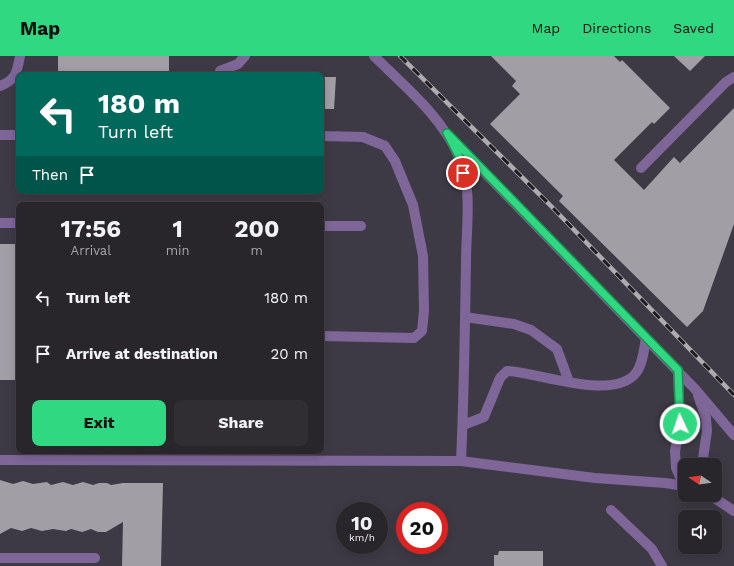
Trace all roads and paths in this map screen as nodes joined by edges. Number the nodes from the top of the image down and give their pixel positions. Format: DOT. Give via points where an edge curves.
graph roads {
  1 [pos="20,56"];
  2 [pos="246,56"];
  3 [pos="374,56"];
  4 [pos="220,71"];
  5 [pos="734,77"];
  6 [pos="0,86"];
  7 [pos="447,133"];
  8 [pos="0,135"];
  9 [pos="16,135"];
  10 [pos="324,136"];
  11 [pos="641,168"];
  12 [pos="0,223"];
  13 [pos="16,223"];
  14 [pos="324,226"];
  15 [pos="361,226"];
  16 [pos="465,317"];
  17 [pos="324,336"];
  18 [pos="646,338"];
  19 [pos="678,370"];
  20 [pos="569,382"];
  21 [pos="696,390"];
  22 [pos="463,426"];
  23 [pos="734,435"];
  24 [pos="112,455"];
  25 [pos="703,458"];
  26 [pos="0,460"];
  27 [pos="461,461"];
  28 [pos="678,472"];
  29 [pos="678,485"];
  30 [pos="721,502"];
  31 [pos="611,510"];
  32 [pos="734,511"];
  33 [pos="0,558"];
  34 [pos="95,558"];
  35 [pos="662,566"];
  1 -- 6 [label="lane" via="11,82"];
  2 -- 4 [label="lane" via="238,64"];
  3 -- 7 [label="lane" via="434,115"];
  5 -- 11 [label="lane" via="726,82"];
  7 -- 16 [label="lane" via="460,158 467,187"];
  7 -- 18 [label="lane"];
  8 -- 9 [label="lane"];
  10 -- 17 [label="lane" via="363,136 385,146 395,161 413,205 423,256 424,311 422,331 414,338"];
  12 -- 13 [label="lane"];
  14 -- 15 [label="lane"];
  16 -- 20 [label="lane" via="514,324 531,330 556,349"];
  16 -- 22 [label="lane"];
  18 -- 19 [label="lane"];
  18 -- 20 [label="lane" via="639,368 630,380 605,386"];
  19 -- 21 [label="lane"];
  19 -- 28 [label="lane" via="680,424 675,451"];
  20 -- 22 [label="lane" via="507,371 498,382 484,417"];
  21 -- 23 [label="lane"];
  21 -- 25 [label="lane" via="706,418"];
  22 -- 27 [label="lane"];
  24 -- 26 [label="lane"];
  24 -- 27 [label="lane"];
  27 -- 29 [label="lane" via="595,478"];
  30 -- 32 [label="lane"];
  31 -- 35 [label="lane" via="652,549"];
  33 -- 34 [label="lane"];
}
